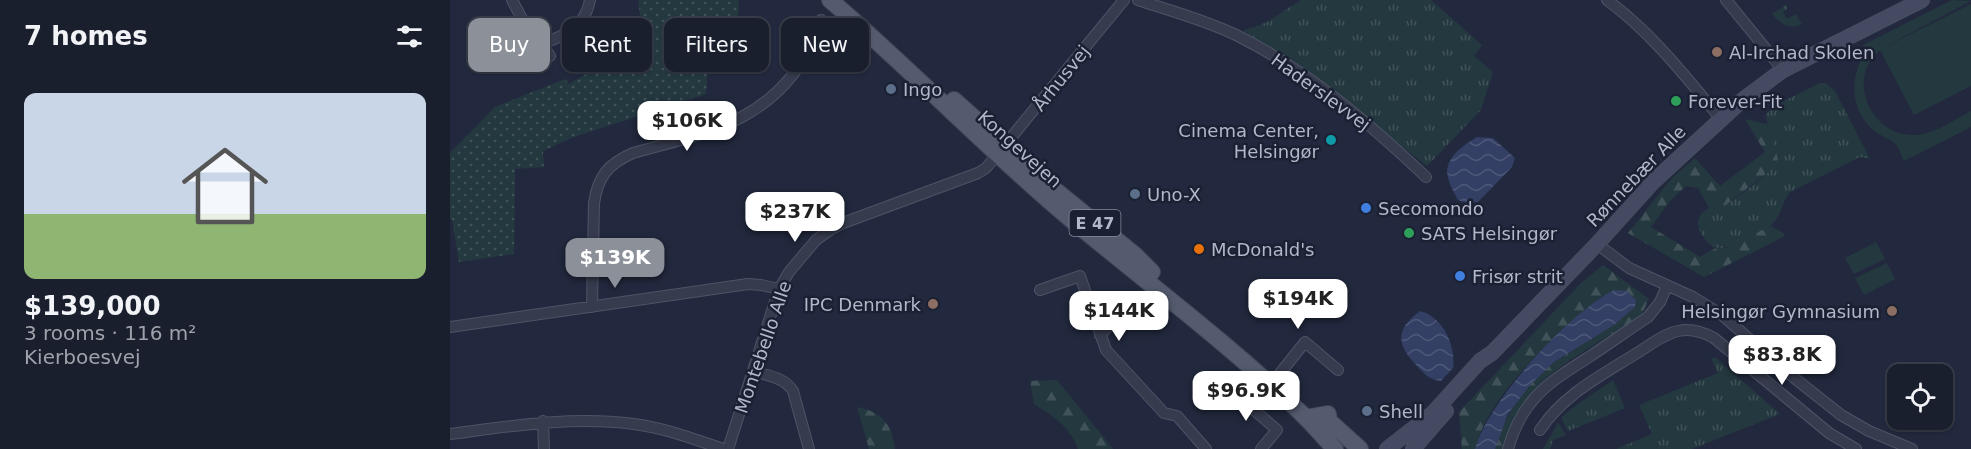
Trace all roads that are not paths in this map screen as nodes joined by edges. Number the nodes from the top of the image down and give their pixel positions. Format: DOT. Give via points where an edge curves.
graph roads {
  1 [pos="512,0"];
  2 [pos="590,0"];
  3 [pos="830,0"];
  4 [pos="841,0"];
  5 [pos="1124,0"];
  6 [pos="1138,0"];
  7 [pos="1607,0"];
  8 [pos="1725,0"];
  9 [pos="1922,0"];
  10 [pos="522,18"];
  11 [pos="550,41"];
  12 [pos="1783,70"];
  13 [pos="796,72"];
  14 [pos="1721,119"];
  15 [pos="1001,151"];
  16 [pos="1426,177"];
  17 [pos="1597,244"];
  18 [pos="1667,286"];
  19 [pos="779,289"];
  20 [pos="1040,290"];
  21 [pos="592,307"];
  22 [pos="1123,311"];
  23 [pos="450,327"];
  24 [pos="1100,335"];
  25 [pos="1598,351"];
  26 [pos="1492,353"];
  27 [pos="1338,370"];
  28 [pos="1609,370"];
  29 [pos="753,371"];
  30 [pos="1270,386"];
  31 [pos="1237,395"];
  32 [pos="1432,414"];
  33 [pos="1306,415"];
  34 [pos="1841,415"];
  35 [pos="543,421"];
  36 [pos="1540,430"];
  37 [pos="1829,433"];
  38 [pos="450,434"];
  39 [pos="544,449"];
  40 [pos="723,449"];
  41 [pos="728,449"];
  42 [pos="809,449"];
  43 [pos="1206,449"];
  44 [pos="1261,449"];
  45 [pos="1335,449"];
  46 [pos="1347,449"];
  47 [pos="1359,449"];
  48 [pos="1387,449"];
  49 [pos="1400,449"];
  50 [pos="1413,449"];
  51 [pos="1508,449"];
  52 [pos="1856,449"];
  53 [pos="1912,449"];
  1 -- 10 [label="street"];
  2 -- 11 [label="street" via="578,26"];
  3 -- 15 [label="main road, Kongevejen / E 47"];
  4 -- 15 [label="main road, Kongevejen / E 47"];
  5 -- 15 [label="street, Århusvej"];
  6 -- 16 [label="street, Haderslevvej" via="1205,21 1292,67 1334,97"];
  7 -- 14 [label="street" via="1636,23"];
  8 -- 12 [label="street"];
  9 -- 12 [label="main road, Rønnebær Alle"];
  12 -- 14 [label="main road, Rønnebær Alle"];
  13 -- 21 [label="street" via="762,105 727,126 633,153 603,174 594,203"];
  14 -- 17 [label="main road, Rønnebær Alle" via="1654,181"];
  15 -- 19 [label="street, Montebello Alle" via="981,172 830,230 816,240"];
  15 -- 30 [label="main road, Kongevejen / E 47" via="1134,255"];
  17 -- 18 [label="street" via="1629,268"];
  17 -- 26 [label="main road, Rønnebær Alle"];
  18 -- 25 [label="street" via="1648,317"];
  18 -- 34 [label="street" via="1722,315"];
  19 -- 21 [label="street" via="748,285"];
  19 -- 29 [label="street, Montebello Alle"];
  20 -- 24 [label="street" via="1080,276"];
  21 -- 23 [label="street"];
  22 -- 24 [label="street"];
  24 -- 43 [label="street" via="1106,350 1164,413 1177,416"];
  25 -- 28 [label="street"];
  25 -- 51 [label="street" via="1547,384 1520,417"];
  26 -- 32 [label="main road, Rønnebær Alle"];
  26 -- 50 [label="main road, Rønnebær Alle"];
  27 -- 30 [label="street" via="1305,342"];
  28 -- 36 [label="street" via="1571,395"];
  28 -- 37 [label="street" via="1671,333 1695,330 1714,338"];
  29 -- 41 [label="street, Montebello Alle"];
  29 -- 42 [label="street" via="789,385"];
  30 -- 33 [label="main road, Kongevejen / E 47"];
  31 -- 44 [label="street" via="1277,430"];
  32 -- 48 [label="main road, Rønnebær Alle"];
  32 -- 49 [label="main road"];
  33 -- 45 [label="main road, Kongevejen / E 47"];
  33 -- 46 [label="main road"];
  33 -- 47 [label="main road, Kongevejen / E 47"];
  34 -- 37 [label="street"];
  34 -- 53 [label="street"];
  35 -- 38 [label="street"];
  35 -- 39 [label="street"];
  35 -- 40 [label="street" via="635,424"];
  37 -- 52 [label="street"];
}
